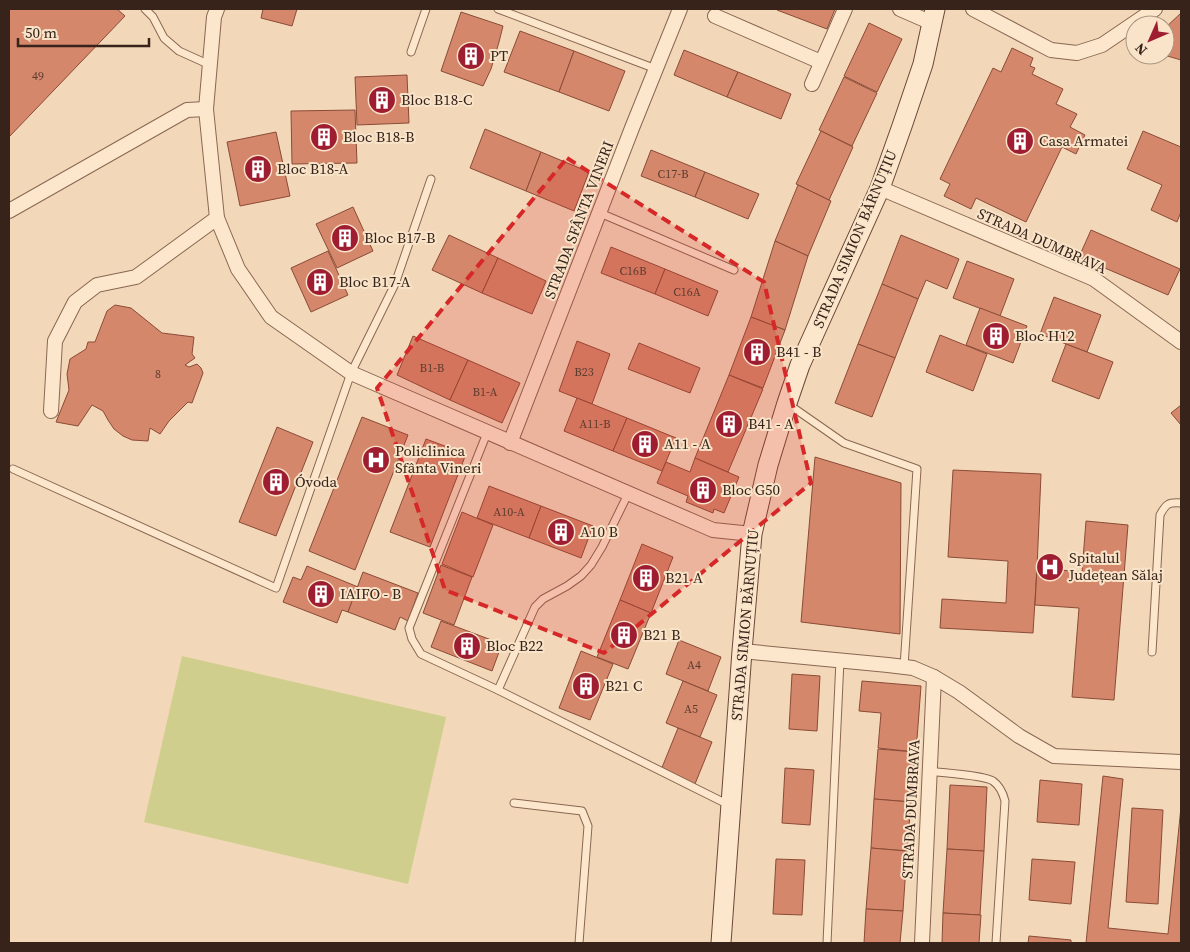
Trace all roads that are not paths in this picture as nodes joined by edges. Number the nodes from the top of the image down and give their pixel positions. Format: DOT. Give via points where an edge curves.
graph roads {
  1 [pos="146,9"];
  2 [pos="216,9"];
  3 [pos="426,9"];
  4 [pos="498,9"];
  5 [pos="680,9"];
  6 [pos="845,9"];
  7 [pos="900,9"];
  8 [pos="973,9"];
  9 [pos="1155,9"];
  10 [pos="715,16"];
  11 [pos="934,16"];
  12 [pos="411,52"];
  13 [pos="821,62"];
  14 [pos="210,66"];
  15 [pos="656,69"];
  16 [pos="812,84"];
  17 [pos="206,109"];
  18 [pos="431,179"];
  19 [pos="880,188"];
  20 [pos="9,211"];
  21 [pos="600,213"];
  22 [pos="218,218"];
  23 [pos="734,270"];
  24 [pos="1181,342"];
  25 [pos="351,373"];
  26 [pos="787,403"];
  27 [pos="51,411"];
  28 [pos="488,433"];
  29 [pos="510,443"];
  30 [pos="13,469"];
  31 [pos="628,494"];
  32 [pos="1181,503"];
  33 [pos="752,534"];
  34 [pos="742,651"];
  35 [pos="1152,652"];
  36 [pos="840,660"];
  37 [pos="904,667"];
  38 [pos="934,677"];
  39 [pos="498,690"];
  40 [pos="1181,762"];
  41 [pos="929,771"];
  42 [pos="514,803"];
  43 [pos="730,806"];
  44 [pos="578,943"];
  45 [pos="721,943"];
  46 [pos="827,943"];
  47 [pos="922,943"];
  48 [pos="996,943"];
  1 -- 14 [label="lane" via="154,17 164,38 179,51"];
  2 -- 14 [label="street"];
  3 -- 12 [label="lane"];
  4 -- 15 [label="lane"];
  5 -- 15 [label="street, STRADA SFÂNTA VINERI"];
  6 -- 13 [label="street"];
  7 -- 11 [label="street"];
  8 -- 9 [label="street" via="1051,50 1077,53 1102,44"];
  10 -- 13 [label="street"];
  11 -- 19 [label="street, STRADA SIMION BĂRNUȚIU" via="923,64"];
  13 -- 16 [label="street"];
  14 -- 17 [label="street"];
  15 -- 21 [label="street, STRADA SFÂNTA VINERI"];
  17 -- 20 [label="street" via="187,110"];
  17 -- 22 [label="street"];
  18 -- 25 [label="lane" via="395,284"];
  19 -- 24 [label="street, STRADA DUMBRAVA" via="1094,279"];
  19 -- 26 [label="street, STRADA SIMION BĂRNUȚIU" via="800,365"];
  21 -- 23 [label="lane"];
  21 -- 29 [label="street, STRADA SFÂNTA VINERI"];
  22 -- 25 [label="street" via="238,269 271,317"];
  22 -- 27 [label="street" via="136,277 97,285 75,302 55,341"];
  25 -- 28 [label="street"];
  25 -- 30 [label="lane" via="276,588"];
  26 -- 33 [label="street, STRADA SIMION BĂRNUȚIU"];
  26 -- 37 [label="lane" via="844,443 917,469"];
  28 -- 29 [label="street"];
  28 -- 39 [label="lane" via="409,628 421,654"];
  29 -- 31 [label="street"];
  31 -- 33 [label="street" via="713,530"];
  31 -- 39 [label="lane" via="591,565 581,576 535,607"];
  32 -- 35 [label="lane" via="1170,502 1160,515"];
  33 -- 34 [label="street, STRADA SIMION BĂRNUȚIU"];
  34 -- 36 [label="street"];
  34 -- 43 [label="street, STRADA SIMION BĂRNUȚIU"];
  36 -- 37 [label="street"];
  36 -- 46 [label="lane"];
  37 -- 38 [label="street"];
  38 -- 40 [label="street" via="1019,736 1054,756"];
  38 -- 41 [label="street, STRADA DUMBRAVA"];
  39 -- 43 [label="lane"];
  41 -- 47 [label="street, STRADA DUMBRAVA"];
  41 -- 48 [label="lane" via="988,778 1002,790 1005,801"];
  42 -- 44 [label="lane" via="582,811 588,826"];
  43 -- 45 [label="street, STRADA SIMION BĂRNUȚIU"];
}
